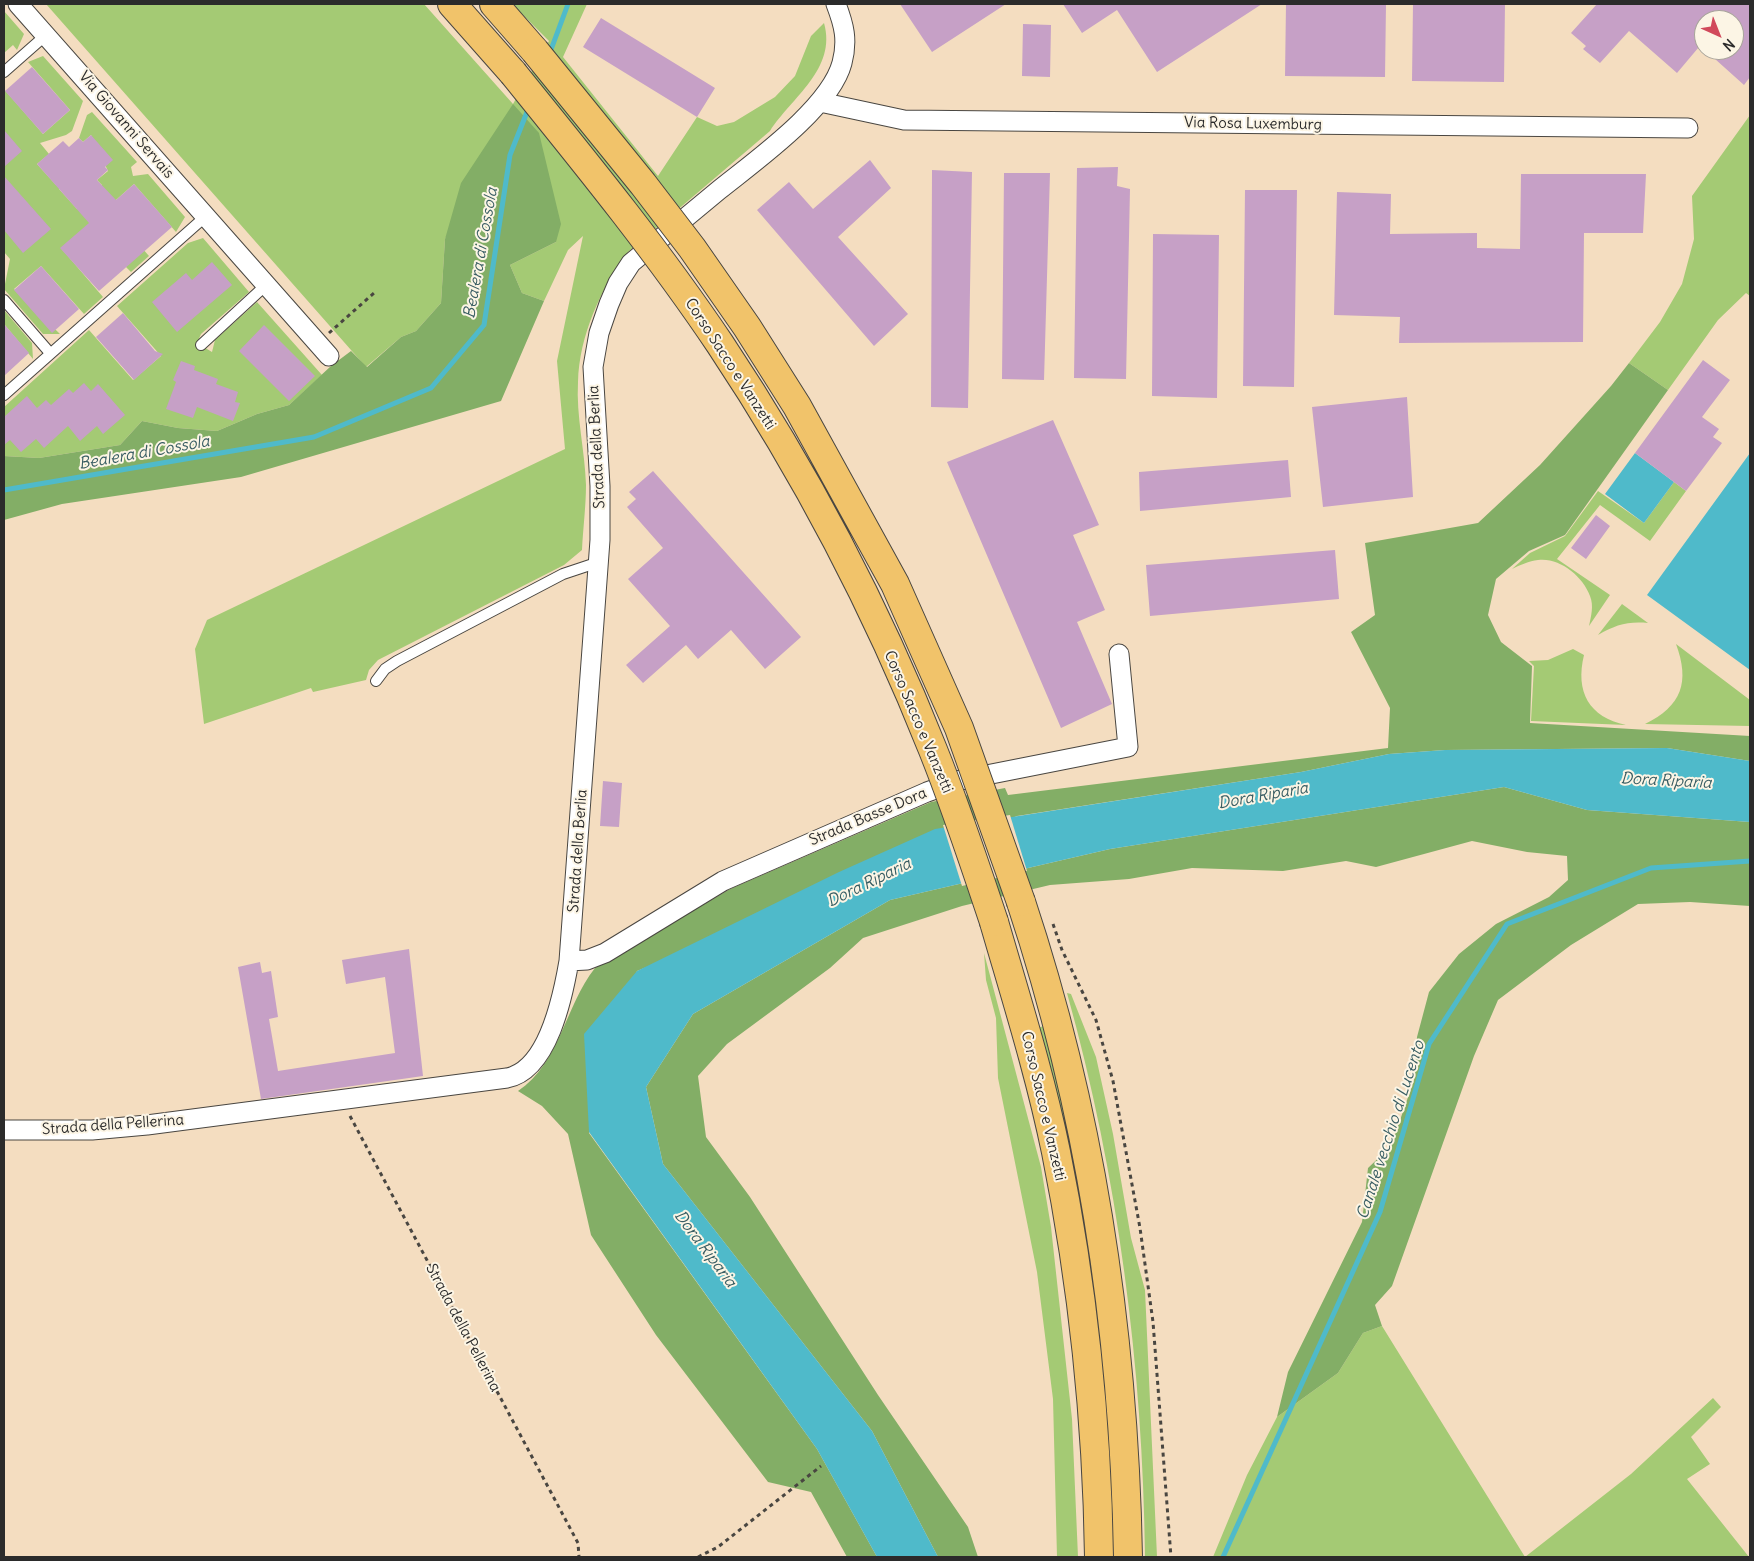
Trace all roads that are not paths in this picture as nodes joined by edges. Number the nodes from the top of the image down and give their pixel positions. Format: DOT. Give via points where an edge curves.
graph roads {
  1 [pos="18,4"];
  2 [pos="452,4"];
  3 [pos="494,4"];
  4 [pos="836,4"];
  5 [pos="46,35"];
  6 [pos="4,72"];
  7 [pos="820,102"];
  8 [pos="1688,128"];
  9 [pos="206,216"];
  10 [pos="266,285"];
  11 [pos="4,300"];
  12 [pos="200,345"];
  13 [pos="323,350"];
  14 [pos="50,353"];
  15 [pos="4,395"];
  16 [pos="599,562"];
  17 [pos="1119,654"];
  18 [pos="376,681"];
  19 [pos="569,961"];
  20 [pos="564,992"];
  21 [pos="4,1130"];
  22 [pos="1099,1557"];
  23 [pos="1128,1557"];
  1 -- 5 [label="street, Via Giovanni Servais"];
  2 -- 22 [label="main road, Corso Sacco e Vanzetti, bridge" via="623,208 721,346 821,514 869,608 933,751 994,922 1056,1150 1077,1267 1092,1397"];
  3 -- 23 [label="main road, bridge" via="644,184 747,327 802,415 895,584 959,728 1021,902 1059,1029 1088,1158 1110,1290 1121,1388"];
  4 -- 7 [label="street, Strada della Berlia" via="846,29 842,63"];
  5 -- 6 [label="lane"];
  5 -- 9 [label="street, Via Giovanni Servais"];
  7 -- 8 [label="street, Via Rosa Luxemburg" via="904,120"];
  7 -- 16 [label="street, Strada della Berlia" via="631,264 618,282 599,333 593,366 600,486"];
  9 -- 10 [label="street, Via Giovanni Servais"];
  9 -- 14 [label="lane"];
  10 -- 12 [label="lane"];
  10 -- 13 [label="street, Via Giovanni Servais"];
  11 -- 14 [label="lane"];
  14 -- 15 [label="lane"];
  16 -- 18 [label="lane" via="563,574 397,661"];
  16 -- 19 [label="street, Strada della Berlia"];
  17 -- 19 [label="street, Strada Basse Dora" via="1128,747 961,780 927,792 723,881 605,953 587,960"];
  19 -- 20 [label="street, Strada della Berlia"];
  20 -- 21 [label="street, Strada della Pellerina" via="545,1043 533,1063 518,1076 147,1125 92,1130"];
}
